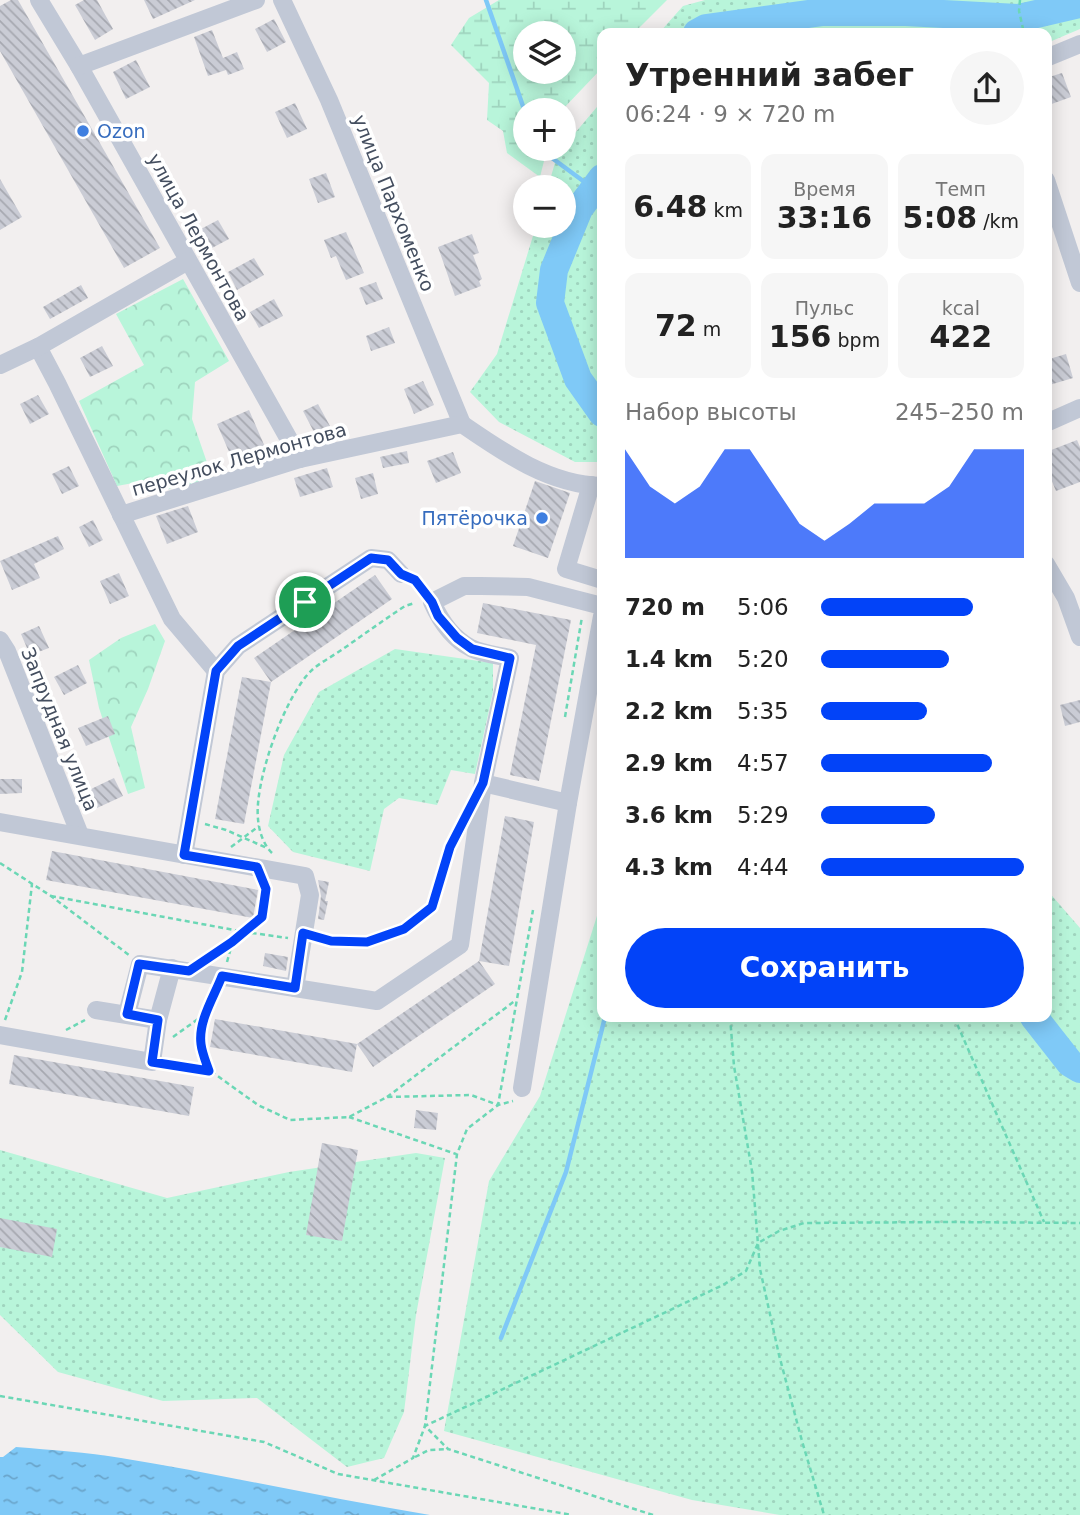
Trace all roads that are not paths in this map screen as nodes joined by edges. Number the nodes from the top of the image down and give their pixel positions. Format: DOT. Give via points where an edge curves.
graph roads {
  1 [pos="39,0"];
  2 [pos="256,0"];
  3 [pos="282,0"];
  4 [pos="1080,44"];
  5 [pos="1052,56"];
  6 [pos="79,66"];
  7 [pos="1052,198"];
  8 [pos="188,261"];
  9 [pos="1080,283"];
  10 [pos="38,347"];
  11 [pos="0,365"];
  12 [pos="1080,408"];
  13 [pos="1052,420"];
  14 [pos="462,424"];
  15 [pos="300,459"];
  16 [pos="596,486"];
  17 [pos="121,515"];
  18 [pos="401,574"];
  19 [pos="1052,574"];
  20 [pos="597,578"];
  21 [pos="597,605"];
  22 [pos="1080,637"];
  23 [pos="0,640"];
  24 [pos="597,644"];
  25 [pos="216,671"];
  26 [pos="483,783"];
  27 [pos="568,803"];
  28 [pos="0,822"];
  29 [pos="80,835"];
  30 [pos="184,855"];
  31 [pos="180,970"];
  32 [pos="295,988"];
  33 [pos="96,1010"];
  34 [pos="127,1014"];
  35 [pos="158,1020"];
  36 [pos="2,1028"];
  37 [pos="522,1088"];
  1 -- 6 [label="street, улица Лермонтова"];
  2 -- 6 [label="street"];
  3 -- 14 [label="street, улица Пархоменко" via="330,100"];
  4 -- 5 [label="street"];
  6 -- 8 [label="street, улица Лермонтова"];
  7 -- 9 [label="street"];
  8 -- 10 [label="street"];
  8 -- 15 [label="street, улица Лермонтова"];
  10 -- 11 [label="street"];
  10 -- 17 [label="street"];
  12 -- 13 [label="street"];
  14 -- 15 [label="street, переулок Лермонтова"];
  14 -- 16 [label="street" via="529,466 568,482"];
  15 -- 17 [label="street, переулок Лермонтова"];
  16 -- 20 [label="street" via="566,569"];
  17 -- 25 [label="street" via="172,619"];
  18 -- 25 [label="street" via="388,560 371,558 238,646"];
  19 -- 22 [label="street"];
  21 -- 26 [label="street" via="528,587 505,586 464,586 432,602 438,616 472,649 510,658"];
  23 -- 29 [label="street, Запрудная улица"];
  24 -- 27 [label="street"];
  25 -- 30 [label="street"];
  26 -- 27 [label="street"];
  26 -- 32 [label="street" via="460,945 377,1001"];
  27 -- 37 [label="street"];
  28 -- 29 [label="street"];
  29 -- 30 [label="street"];
  30 -- 32 [label="street" via="305,876 310,895"];
  31 -- 32 [label="street"];
  31 -- 34 [label="street" via="139,964"];
  31 -- 35 [label="street"];
  33 -- 34 [label="street"];
  34 -- 35 [label="street"];
  35 -- 36 [label="street" via="153,1056 41,1042"];
}
